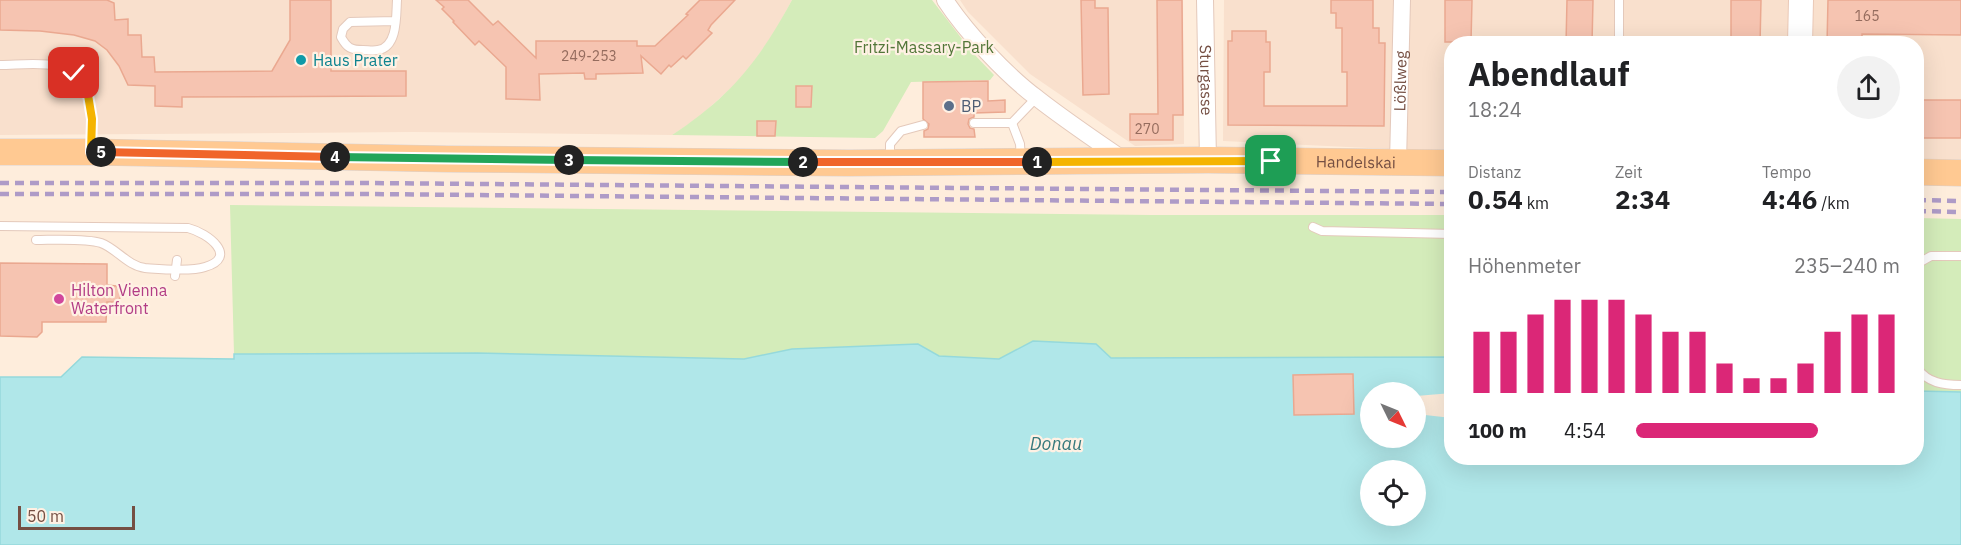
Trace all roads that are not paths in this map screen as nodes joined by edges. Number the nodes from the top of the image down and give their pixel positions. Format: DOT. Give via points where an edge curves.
graph roads {
  1 [pos="397,0"];
  2 [pos="945,0"];
  3 [pos="1205,0"];
  4 [pos="1402,0"];
  5 [pos="1619,0"];
  6 [pos="1786,0"];
  7 [pos="1801,0"];
  8 [pos="395,21"];
  9 [pos="1619,36"];
  10 [pos="1786,36"];
  11 [pos="1800,36"];
  12 [pos="0,65"];
  13 [pos="1036,98"];
  14 [pos="974,123"];
  15 [pos="1012,123"];
  16 [pos="923,125"];
  17 [pos="91,152"];
  18 [pos="0,153"];
  19 [pos="1208,160"];
  20 [pos="1125,161"];
  21 [pos="1398,162"];
  22 [pos="891,163"];
  23 [pos="1021,163"];
  24 [pos="1444,163"];
  25 [pos="1924,172"];
  26 [pos="1961,173"];
  27 [pos="0,226"];
  28 [pos="1313,227"];
  29 [pos="1444,234"];
  30 [pos="36,240"];
  31 [pos="1961,256"];
  32 [pos="1924,260"];
  33 [pos="1924,376"];
  34 [pos="1961,385"];
  1 -- 8 [label="lane"];
  2 -- 13 [label="street" via="958,20"];
  3 -- 19 [label="street, Sturgasse"];
  4 -- 21 [label="street, Lößlweg"];
  5 -- 9 [label="lane"];
  6 -- 10 [label="main road"];
  7 -- 11 [label="main road"];
  8 -- 8 [label="lane" via="391,39 380,50 353,50 341,37 350,22"];
  12 -- 17 [label="lane" via="55,65 74,73 87,89 92,119"];
  13 -- 15 [label="lane"];
  13 -- 20 [label="street"];
  14 -- 15 [label="lane"];
  15 -- 23 [label="lane" via="1020,144"];
  16 -- 22 [label="lane" via="901,130 890,144"];
  17 -- 18 [label="main road, Handelskai"];
  17 -- 22 [label="main road, Handelskai"];
  19 -- 20 [label="main road, Handelskai"];
  19 -- 21 [label="main road, Handelskai"];
  20 -- 23 [label="main road, Handelskai"];
  21 -- 24 [label="main road, Handelskai"];
  22 -- 23 [label="main road, Handelskai"];
  25 -- 26 [label="main road"];
  27 -- 30 [label="lane" via="188,228 208,235 216,242 219,254 214,264 199,269 143,268 98,242"];
  28 -- 29 [label="lane" via="1322,231"];
  31 -- 32 [label="lane" via="1931,256"];
  33 -- 34 [label="lane" via="1939,385"];
}
